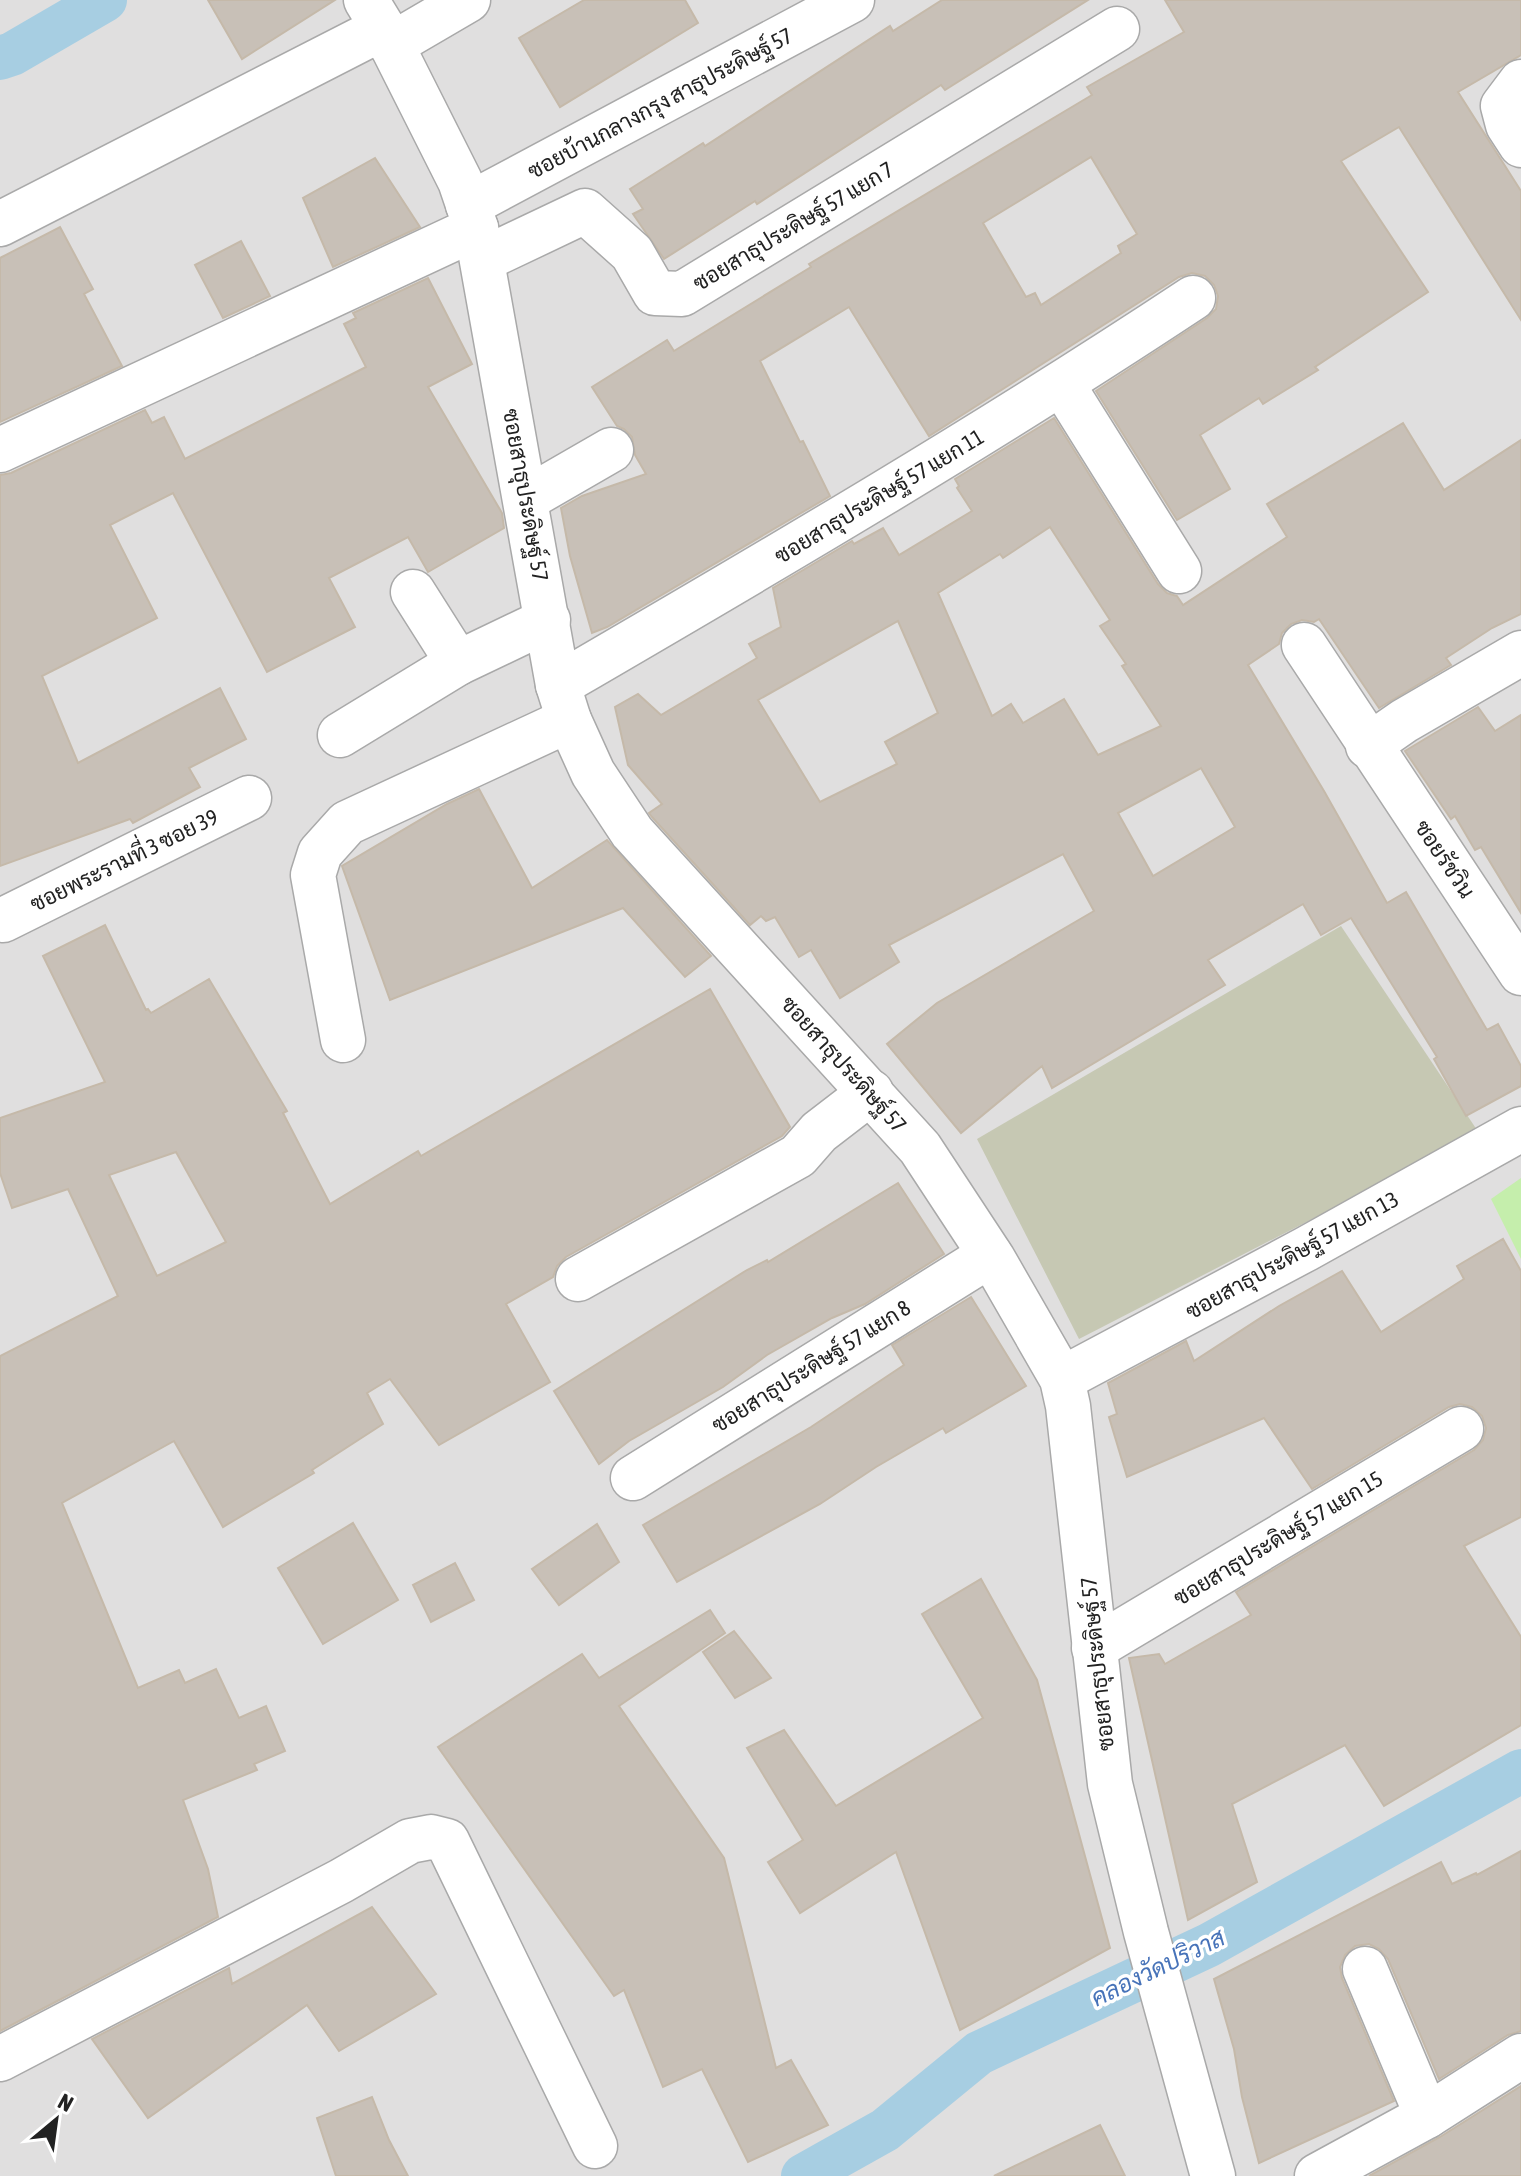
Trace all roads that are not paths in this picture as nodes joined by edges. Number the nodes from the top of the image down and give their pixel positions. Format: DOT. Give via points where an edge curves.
graph roads {
  1 [pos="468,0"];
  2 [pos="852,0"];
  3 [pos="380,24"];
  4 [pos="1117,29"];
  5 [pos="1521,82"];
  6 [pos="1521,145"];
  7 [pos="0,224"];
  8 [pos="476,230"];
  9 [pos="1193,298"];
  10 [pos="1062,384"];
  11 [pos="0,450"];
  12 [pos="611,450"];
  13 [pos="526,499"];
  14 [pos="1179,571"];
  15 [pos="413,592"];
  16 [pos="548,620"];
  17 [pos="1304,645"];
  18 [pos="1521,653"];
  19 [pos="458,663"];
  20 [pos="564,702"];
  21 [pos="340,735"];
  22 [pos="1368,746"];
  23 [pos="249,798"];
  24 [pos="0,919"];
  25 [pos="1521,973"];
  26 [pos="343,1040"];
  27 [pos="871,1092"];
  28 [pos="1521,1129"];
  29 [pos="990,1255"];
  30 [pos="578,1279"];
  31 [pos="1062,1379"];
  32 [pos="1461,1429"];
  33 [pos="633,1478"];
  34 [pos="1094,1648"];
  35 [pos="1365,1969"];
  36 [pos="1521,2056"];
  37 [pos="0,2059"];
  38 [pos="1427,2116"];
  39 [pos="595,2146"];
  40 [pos="1213,2176"];
  41 [pos="1317,2176"];
  1 -- 3 [label="street"];
  2 -- 8 [label="street, ซอยบ้านกลางกรุง สาธุประดิษฐ์ 57"];
  3 -- 7 [label="street"];
  3 -- 8 [label="street, ซอยสาธุประดิษฐ์ 57" via="460,181"];
  4 -- 8 [label="street, ซอยสาธุประดิษฐ์ 57 แยก 7" via="682,294 655,293 632,253 585,211"];
  5 -- 6 [label="street" via="1503,106"];
  8 -- 11 [label="street"];
  8 -- 13 [label="street, ซอยสาธุประดิษฐ์ 57"];
  9 -- 10 [label="street, ซอยสาธุประดิษฐ์ 57 แยก 11"];
  10 -- 14 [label="street"];
  10 -- 20 [label="street, ซอยสาธุประดิษฐ์ 57 แยก 11"];
  12 -- 13 [label="street"];
  13 -- 16 [label="street, ซอยสาธุประดิษฐ์ 57"];
  15 -- 19 [label="street"];
  16 -- 19 [label="street"];
  16 -- 20 [label="street, ซอยสาธุประดิษฐ์ 57"];
  17 -- 22 [label="street, ซอยรัชวิน"];
  18 -- 22 [label="street"];
  19 -- 21 [label="street"];
  20 -- 26 [label="street, ซอยสาธุประดิษฐ์ 57 แยก 11" via="347,823 320,853 313,875"];
  20 -- 27 [label="street, ซอยสาธุประดิษฐ์ 57" via="593,773 632,832"];
  22 -- 25 [label="street, ซอยรัชวิน"];
  23 -- 24 [label="street, ซอยพระรามที่ 3 ซอย 39"];
  27 -- 29 [label="street, ซอยสาธุประดิษฐ์ 57" via="920,1148"];
  27 -- 30 [label="street" via="819,1132 798,1156"];
  28 -- 31 [label="street, ซอยสาธุประดิษฐ์ 57 แยก 13"];
  29 -- 31 [label="street, ซอยสาธุประดิษฐ์ 57"];
  29 -- 33 [label="street, ซอยสาธุประดิษฐ์ 57 แยก 8"];
  31 -- 34 [label="street, ซอยสาธุประดิษฐ์ 57"];
  32 -- 34 [label="street, ซอยสาธุประดิษฐ์ 57 แยก 15"];
  34 -- 40 [label="street, ซอยสาธุประดิษฐ์ 57" via="1110,1784"];
  35 -- 38 [label="street"];
  36 -- 38 [label="street"];
  37 -- 39 [label="street" via="410,1841 431,1837 447,1841"];
  38 -- 41 [label="street"];
}
